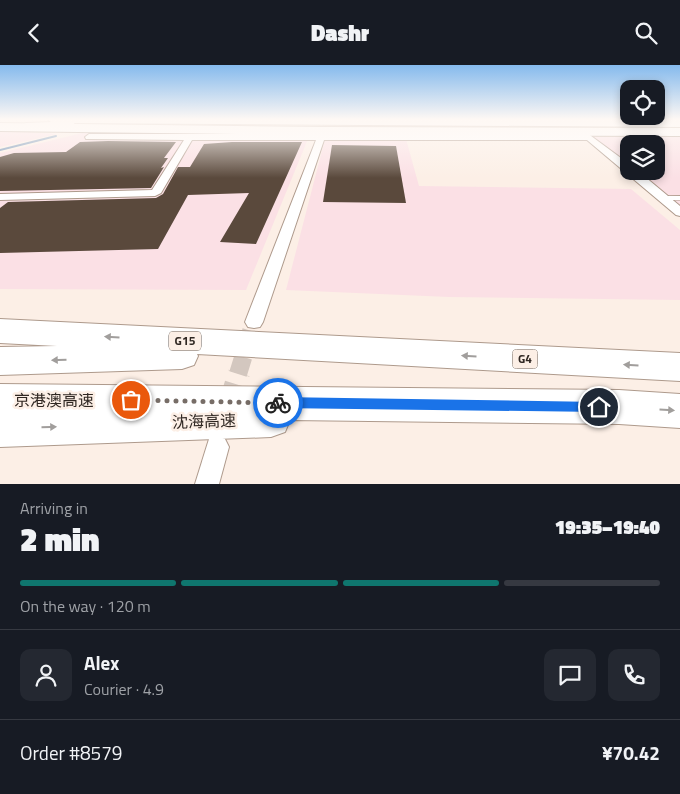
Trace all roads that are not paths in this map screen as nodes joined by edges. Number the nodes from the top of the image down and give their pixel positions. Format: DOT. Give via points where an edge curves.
graph roads {
  1 [pos="188,139"];
  2 [pos="320,139"];
  3 [pos="588,139"];
  4 [pos="620,162"];
  5 [pos="642,180"];
  6 [pos="0,197"];
  7 [pos="663,198"];
  8 [pos="680,198"];
  9 [pos="680,212"];
  10 [pos="254,322"];
  11 [pos="0,331"];
  12 [pos="370,350"];
  13 [pos="0,361"];
  14 [pos="680,367"];
  15 [pos="0,400"];
  16 [pos="619,407"];
  17 [pos="680,411"];
  18 [pos="0,428"];
  19 [pos="217,447"];
  20 [pos="207,484"];
  1 -- 6 [label="street" via="155,193"];
  2 -- 10 [label="street"];
  3 -- 4 [label="street"];
  5 -- 7 [label="street"];
  7 -- 8 [label="lane"];
  7 -- 9 [label="street"];
  12 -- 11 [label="highway, G15, one-way"];
  12 -- 13 [label="highway, G4, one-way"];
  14 -- 12 [label="highway, G4, one-way"];
  15 -- 16 [label="highway, 京港澳高速"];
  16 -- 17 [label="highway, one-way"];
  18 -- 16 [label="highway, 沈海高速, one-way"];
  19 -- 20 [label="street"];
}
